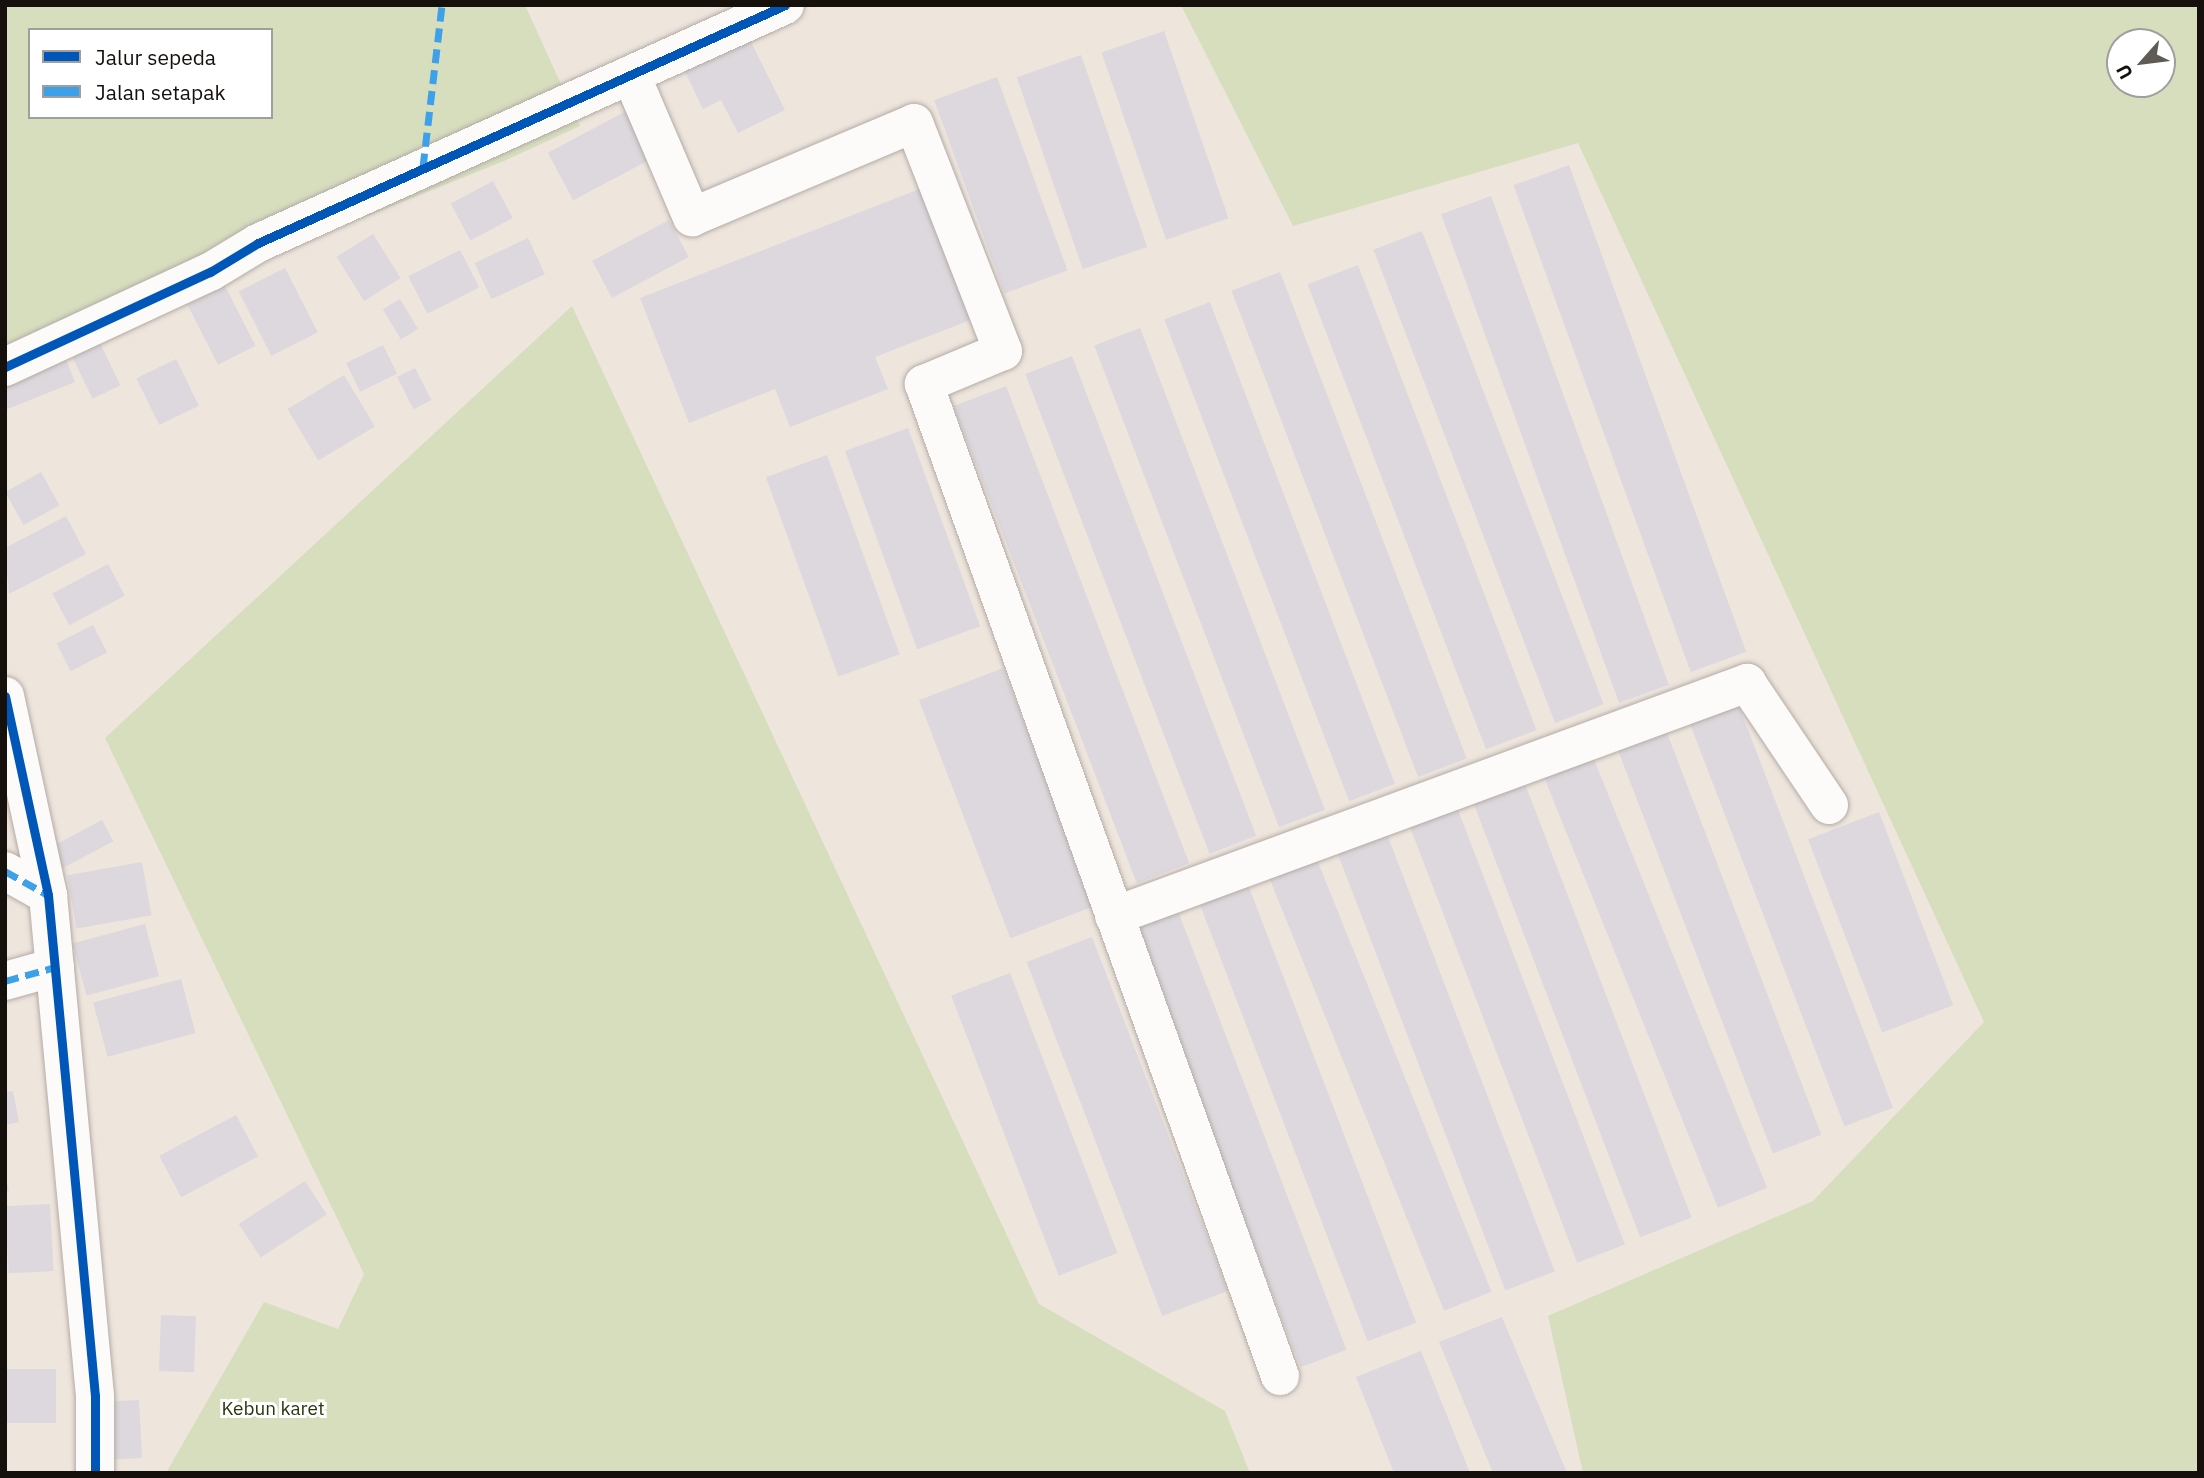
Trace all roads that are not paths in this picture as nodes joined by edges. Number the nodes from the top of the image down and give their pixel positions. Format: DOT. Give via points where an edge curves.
graph roads {
  1 [pos="785,5"];
  2 [pos="631,75"];
  3 [pos="5,367"];
  4 [pos="5,696"];
  5 [pos="1829,805"];
  6 [pos="5,871"];
  7 [pos="48,894"];
  8 [pos="1114,916"];
  9 [pos="55,968"];
  10 [pos="5,981"];
  11 [pos="1280,1376"];
  12 [pos="95,1473"];
  1 -- 2 [label="street"];
  2 -- 3 [label="street" via="271,237 210,272"];
  2 -- 8 [label="street" via="692,216 914,123 1003,351 924,384"];
  4 -- 7 [label="street"];
  5 -- 8 [label="street" via="1747,682"];
  6 -- 7 [label="street"];
  7 -- 9 [label="street"];
  8 -- 11 [label="street"];
  9 -- 10 [label="street"];
  9 -- 12 [label="street" via="95,1396"];
}
